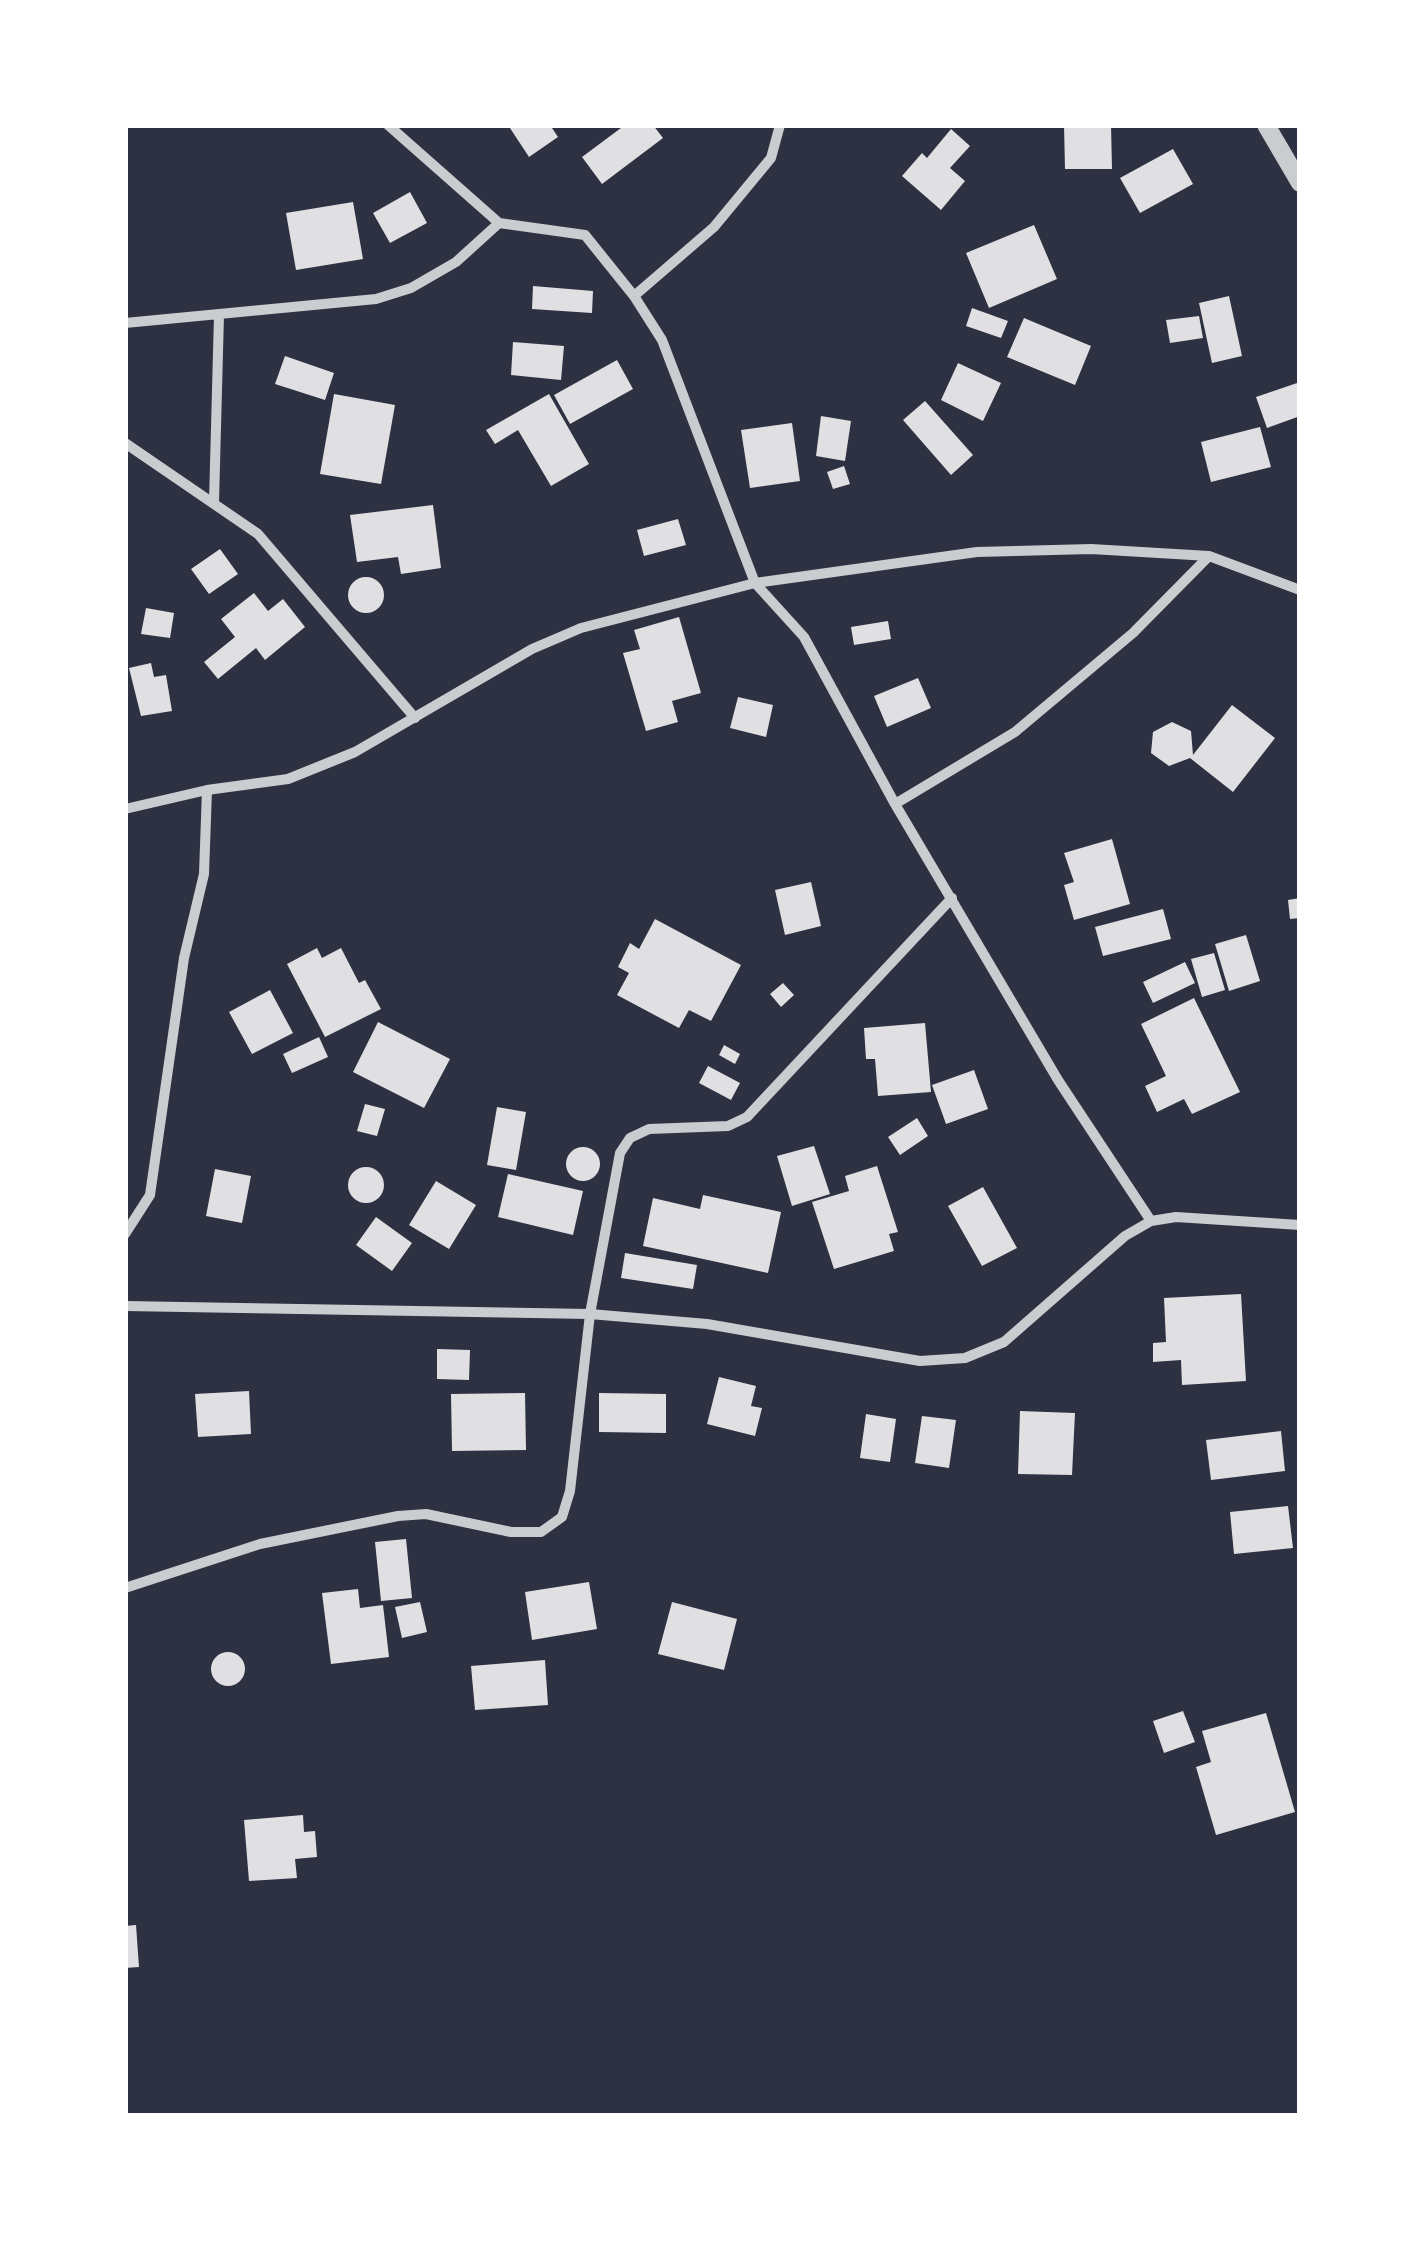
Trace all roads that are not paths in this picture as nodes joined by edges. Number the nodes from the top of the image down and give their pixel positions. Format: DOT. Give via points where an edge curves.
graph roads {
  1 [pos="388,125"];
  2 [pos="780,125"];
  3 [pos="1266,125"];
  4 [pos="1300,183"];
  5 [pos="499,223"];
  6 [pos="634,296"];
  7 [pos="220,315"];
  8 [pos="125,323"];
  9 [pos="125,443"];
  10 [pos="214,502"];
  11 [pos="1209,556"];
  12 [pos="755,582"];
  13 [pos="1300,590"];
  14 [pos="415,718"];
  15 [pos="207,790"];
  16 [pos="895,804"];
  17 [pos="125,809"];
  18 [pos="952,898"];
  19 [pos="1150,1221"];
  20 [pos="1300,1225"];
  21 [pos="125,1234"];
  22 [pos="125,1306"];
  23 [pos="590,1314"];
  24 [pos="125,1588"];
  1 -- 5 [label="street"];
  2 -- 6 [label="street" via="771,158 714,227"];
  3 -- 4 [label="street"];
  5 -- 6 [label="street" via="585,235"];
  5 -- 7 [label="street" via="456,262 411,288 332,306"];
  6 -- 12 [label="street" via="662,340"];
  7 -- 8 [label="street"];
  7 -- 10 [label="street"];
  9 -- 10 [label="street"];
  10 -- 14 [label="street" via="258,534"];
  11 -- 12 [label="street" via="977,552"];
  11 -- 13 [label="street"];
  11 -- 16 [label="street" via="1133,633 1015,732"];
  12 -- 14 [label="street" via="581,628"];
  12 -- 16 [label="street" via="804,637"];
  14 -- 15 [label="street" via="356,752 288,779"];
  15 -- 17 [label="street"];
  15 -- 21 [label="street" via="204,874 161,1093 150,1195"];
  16 -- 18 [label="street"];
  18 -- 19 [label="street"];
  18 -- 23 [label="street" via="747,1116 728,1126 649,1130 630,1138 620,1152"];
  19 -- 20 [label="street"];
  19 -- 23 [label="street" via="1124,1236 1004,1342 965,1358 920,1361 707,1324"];
  22 -- 23 [label="street"];
  23 -- 24 [label="street" via="570,1491 562,1517 541,1532 426,1514 398,1516 260,1544"];
}
